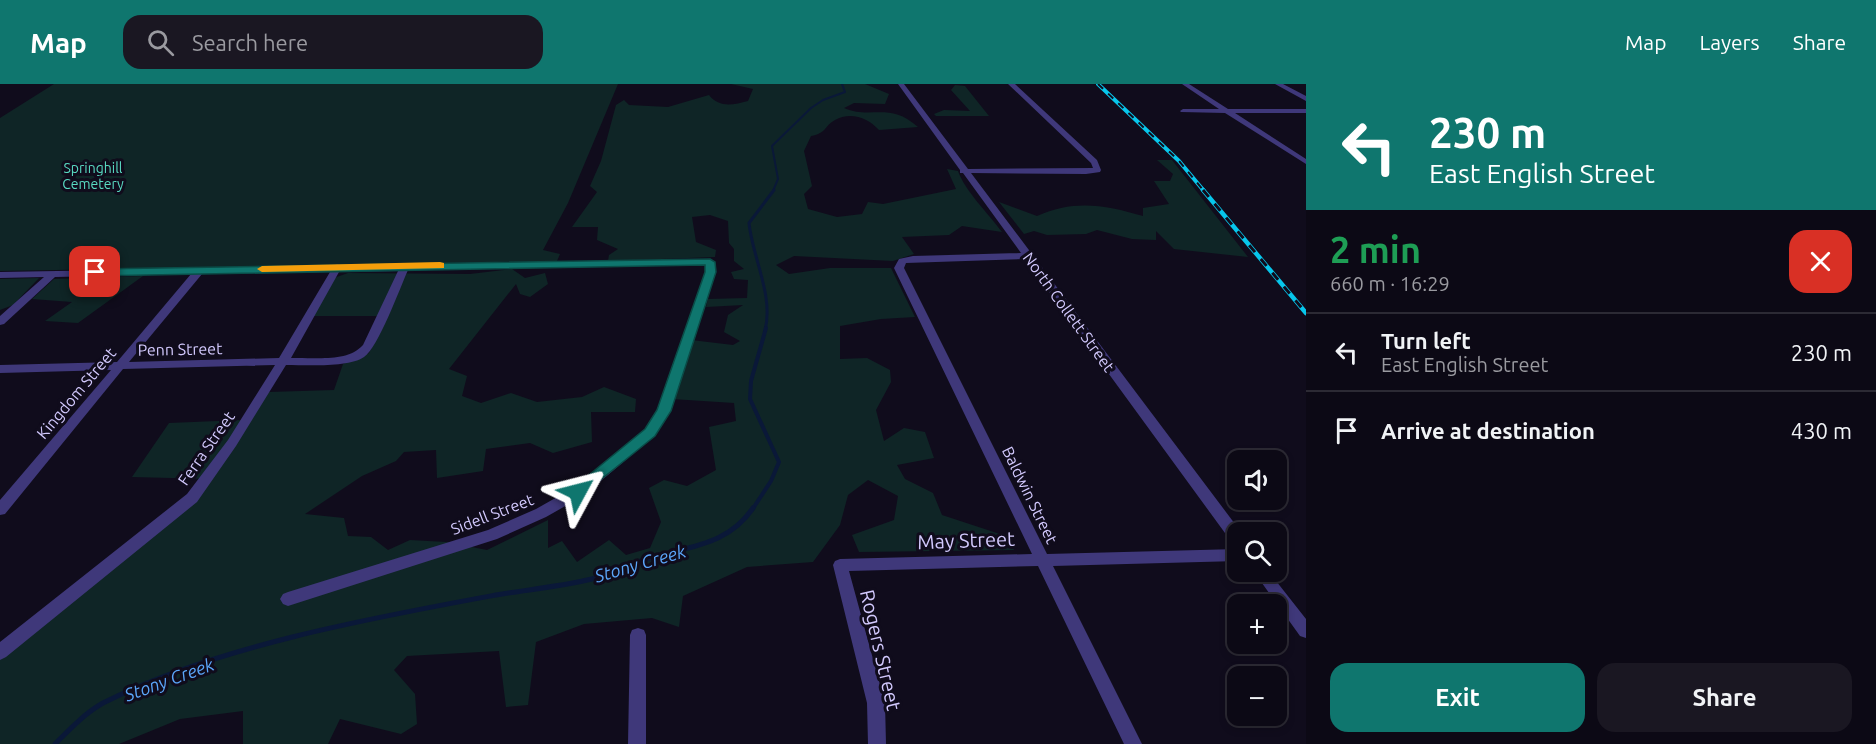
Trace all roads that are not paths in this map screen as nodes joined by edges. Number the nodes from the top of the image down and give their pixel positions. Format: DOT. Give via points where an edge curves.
graph roads {
  1 [pos="901,84"];
  2 [pos="1011,84"];
  3 [pos="1185,84"];
  4 [pos="1278,84"];
  5 [pos="1306,99"];
  6 [pos="1183,111"];
  7 [pos="1227,111"];
  8 [pos="1306,111"];
  9 [pos="1306,162"];
  10 [pos="963,171"];
  11 [pos="1028,256"];
  12 [pos="405,266"];
  13 [pos="337,267"];
  14 [pos="200,270"];
  15 [pos="54,273"];
  16 [pos="0,275"];
  17 [pos="0,322"];
  18 [pos="282,363"];
  19 [pos="119,367"];
  20 [pos="0,369"];
  21 [pos="0,510"];
  22 [pos="1227,525"];
  23 [pos="1227,555"];
  24 [pos="1042,559"];
  25 [pos="840,565"];
  26 [pos="1269,582"];
  27 [pos="288,598"];
  28 [pos="1306,631"];
  29 [pos="638,635"];
  30 [pos="0,652"];
  31 [pos="637,744"];
  32 [pos="877,744"];
  33 [pos="1133,744"];
  1 -- 10 [label="street, North Collett Street"];
  2 -- 10 [label="street" via="1094,162 1097,170"];
  3 -- 7 [label="street"];
  4 -- 5 [label="street"];
  6 -- 7 [label="street"];
  7 -- 8 [label="street"];
  7 -- 9 [label="street"];
  10 -- 11 [label="street, North Collett Street"];
  11 -- 22 [label="street, North Collett Street"];
  11 -- 24 [label="street, Baldwin Street" via="902,261 899,268"];
  12 -- 13 [label="street"];
  12 -- 18 [label="street, Penn Street" via="368,346 360,355 343,360"];
  12 -- 27 [label="street, Sidell Street" via="710,262 710,272 664,411 650,433 578,492 492,535"];
  13 -- 14 [label="street"];
  13 -- 18 [label="street, Ferra Street"];
  14 -- 15 [label="street"];
  14 -- 19 [label="street, Kingdom Street"];
  15 -- 16 [label="street"];
  15 -- 17 [label="street"];
  18 -- 19 [label="street, Penn Street"];
  18 -- 30 [label="street, Ferra Street" via="192,498"];
  19 -- 20 [label="street, Penn Street"];
  19 -- 21 [label="street, Kingdom Street"];
  23 -- 24 [label="street, May Street"];
  24 -- 25 [label="street, May Street"];
  24 -- 33 [label="street, Baldwin Street"];
  25 -- 32 [label="street, Rogers Street" via="876,703"];
  26 -- 28 [label="street"];
  29 -- 31 [label="street"];
}
